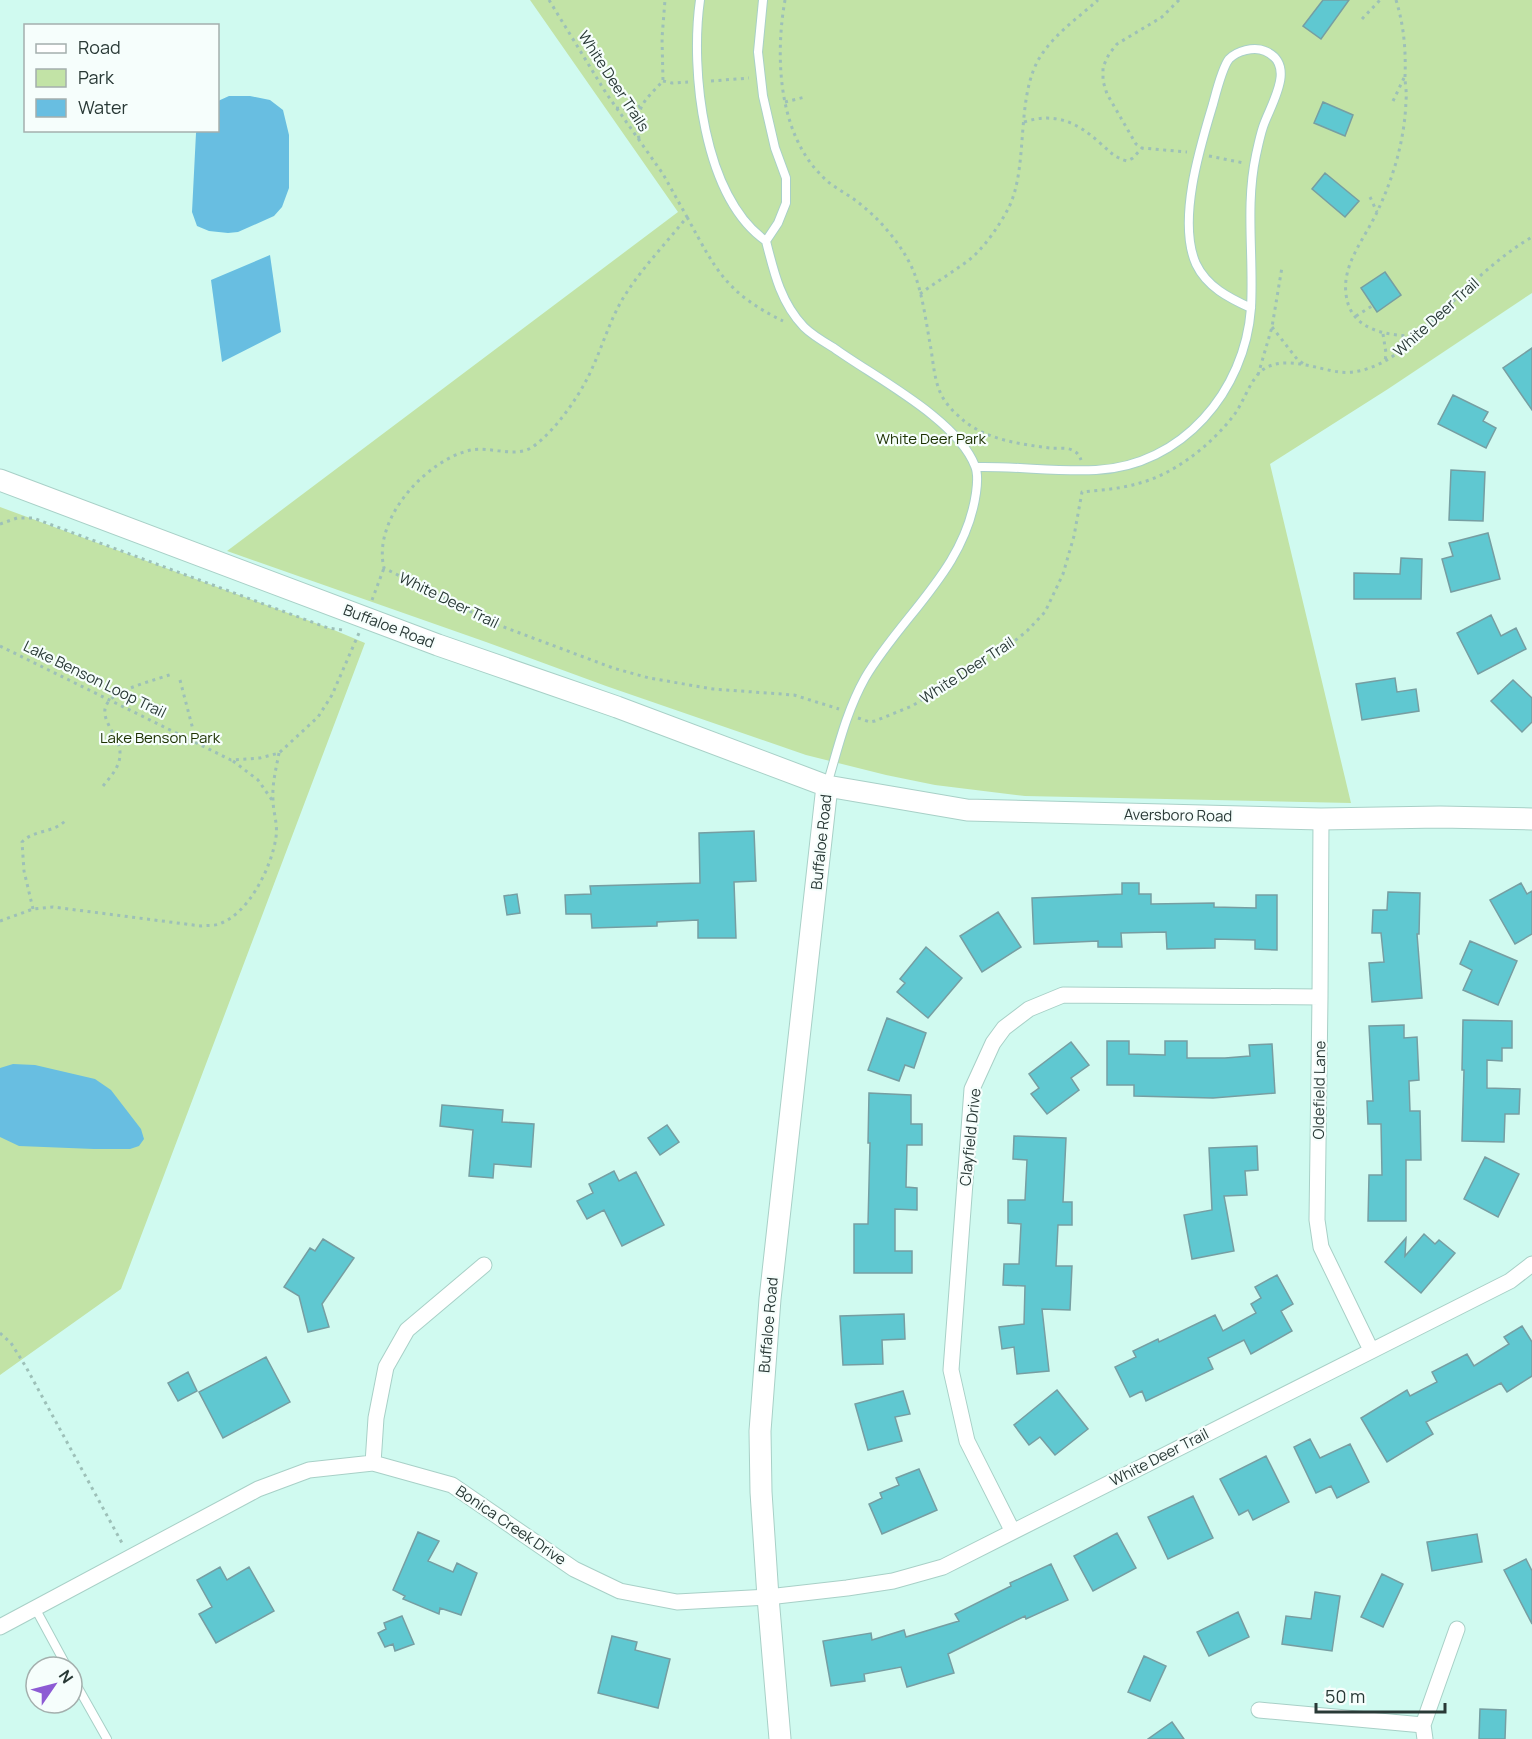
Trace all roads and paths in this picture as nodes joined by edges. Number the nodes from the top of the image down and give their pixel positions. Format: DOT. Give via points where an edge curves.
graph roads {
  1 [pos="549,0"];
  2 [pos="665,0"];
  3 [pos="700,0"];
  4 [pos="763,0"];
  5 [pos="785,0"];
  6 [pos="1098,0"];
  7 [pos="1179,0"];
  8 [pos="1380,0"];
  9 [pos="1396,0"];
  10 [pos="1362,19"];
  11 [pos="1405,77"];
  12 [pos="750,78"];
  13 [pos="663,81"];
  14 [pos="706,81"];
  15 [pos="688,82"];
  16 [pos="805,98"];
  17 [pos="1393,101"];
  18 [pos="785,102"];
  19 [pos="640,106"];
  20 [pos="616,108"];
  21 [pos="1024,122"];
  22 [pos="639,143"];
  23 [pos="1142,148"];
  24 [pos="1188,152"];
  25 [pos="1207,156"];
  26 [pos="1246,163"];
  27 [pos="1370,197"];
  28 [pos="1377,213"];
  29 [pos="687,217"];
  30 [pos="1532,237"];
  31 [pos="766,241"];
  32 [pos="1282,267"];
  33 [pos="920,294"];
  34 [pos="1372,306"];
  35 [pos="1251,308"];
  36 [pos="1356,316"];
  37 [pos="799,320"];
  38 [pos="1272,327"];
  39 [pos="1383,334"];
  40 [pos="1417,336"];
  41 [pos="1385,362"];
  42 [pos="1306,366"];
  43 [pos="1257,376"];
  44 [pos="1081,460"];
  45 [pos="976,467"];
  46 [pos="0,480"];
  47 [pos="1082,486"];
  48 [pos="1082,492"];
  49 [pos="0,524"];
  50 [pos="384,567"];
  51 [pos="371,603"];
  52 [pos="0,646"];
  53 [pos="172,674"];
  54 [pos="180,680"];
  55 [pos="111,699"];
  56 [pos="839,709"];
  57 [pos="856,717"];
  58 [pos="195,741"];
  59 [pos="279,753"];
  60 [pos="231,760"];
  61 [pos="103,786"];
  62 [pos="827,786"];
  63 [pos="273,802"];
  64 [pos="1321,819"];
  65 [pos="1532,819"];
  66 [pos="65,822"];
  67 [pos="33,909"];
  68 [pos="0,921"];
  69 [pos="1320,997"];
  70 [pos="1532,1264"];
  71 [pos="484,1265"];
  72 [pos="0,1333"];
  73 [pos="1371,1350"];
  74 [pos="373,1463"];
  75 [pos="1012,1530"];
  76 [pos="130,1557"];
  77 [pos="768,1598"];
  78 [pos="35,1608"];
  79 [pos="0,1627"];
  80 [pos="1456,1629"];
  81 [pos="60,1655"];
  82 [pos="84,1698"];
  83 [pos="1259,1710"];
  84 [pos="1424,1732"];
  85 [pos="107,1739"];
  86 [pos="780,1739"];
  1 -- 20 [label="path, White Deer Trails"];
  2 -- 13 [label="path"];
  3 -- 31 [label="lane" via="696,61 706,129 735,208 754,233"];
  4 -- 31 [label="lane" via="758,52 775,148 786,178 786,203"];
  5 -- 18 [label="path" via="779,50"];
  6 -- 21 [label="path" via="1042,54 1033,72"];
  7 -- 23 [label="path" via="1162,16 1117,44 1103,67 1102,81 1107,94 1131,137"];
  8 -- 10 [label="path"];
  9 -- 11 [label="path" via="1405,38"];
  11 -- 17 [label="path"];
  11 -- 28 [label="path" via="1406,107 1400,145 1389,188"];
  12 -- 14 [label="path"];
  13 -- 15 [label="path"];
  13 -- 19 [label="path"];
  16 -- 18 [label="path"];
  18 -- 33 [label="path" via="795,134 812,165 886,229 901,248"];
  19 -- 20 [label="path"];
  19 -- 22 [label="path"];
  20 -- 22 [label="path, White Deer Trails"];
  21 -- 23 [label="path" via="1060,118 1091,135 1113,156 1127,161"];
  21 -- 33 [label="path" via="1017,182 1008,209 970,259"];
  22 -- 29 [label="path, White Deer Trails" via="663,174"];
  23 -- 24 [label="path"];
  25 -- 26 [label="path"];
  27 -- 28 [label="path"];
  28 -- 36 [label="path" via="1346,277 1346,297"];
  29 -- 37 [label="path" via="734,290 784,321"];
  29 -- 50 [label="path, White Deer Trail" via="627,291 587,379 556,423 531,448 513,452 470,450 422,478 391,516 381,548"];
  30 -- 40 [label="path, White Deer Trail" via="1470,285"];
  31 -- 37 [label="lane" via="776,281"];
  32 -- 38 [label="path"];
  33 -- 44 [label="path" via="935,378 947,405 987,436 1069,449"];
  34 -- 36 [label="path"];
  35 -- 35 [label="lane" via="1251,181 1262,127 1281,82 1280,68 1264,50 1241,51 1229,60 1196,162 1190,210 1190,245 1196,264 1227,298"];
  35 -- 45 [label="lane" via="1243,353 1219,400 1202,422 1170,447 1150,458 1097,470"];
  36 -- 40 [label="path" via="1367,327 1383,334"];
  37 -- 45 [label="lane" via="944,425"];
  38 -- 42 [label="path"];
  38 -- 43 [label="path"];
  39 -- 41 [label="path"];
  40 -- 41 [label="path, White Deer Trail"];
  41 -- 42 [label="path, White Deer Trail" via="1342,372"];
  42 -- 43 [label="path, White Deer Trail" via="1279,364"];
  43 -- 48 [label="path" via="1239,408 1217,435 1175,467 1136,484"];
  45 -- 62 [label="lane" via="976,491 963,537 930,593 865,679 848,714"];
  46 -- 62 [label="street, Buffaloe Road"];
  47 -- 48 [label="path, White Deer Trail"];
  48 -- 57 [label="path, White Deer Trail" via="1063,574 1045,612 1027,631 912,706 870,722"];
  49 -- 59 [label="path" via="33,518 328,628 360,633 326,706"];
  50 -- 51 [label="path"];
  50 -- 56 [label="path, White Deer Trail" via="493,623 613,668 713,688 794,695"];
  52 -- 55 [label="path, Lake Benson Loop Trail"];
  53 -- 55 [label="path"];
  54 -- 58 [label="path"];
  55 -- 58 [label="path, Lake Benson Loop Trail"];
  55 -- 61 [label="path" via="105,708 105,719 119,742 120,757"];
  58 -- 60 [label="path, Lake Benson Loop Trail"];
  59 -- 60 [label="path"];
  59 -- 63 [label="path"];
  60 -- 63 [label="path, Lake Benson Loop Trail" via="258,780"];
  62 -- 64 [label="street, Aversboro Road" via="968,810"];
  62 -- 77 [label="street, Buffaloe Road" via="770,1299 760,1431"];
  63 -- 67 [label="path" via="276,838 266,868 245,905 219,924 181,924 53,907"];
  64 -- 65 [label="street, Aversboro Road"];
  64 -- 69 [label="street, Oldefield Lane"];
  66 -- 67 [label="path" via="22,842"];
  67 -- 68 [label="path"];
  69 -- 73 [label="street, Oldefield Lane" via="1317,1220 1321,1247"];
  69 -- 75 [label="street, Clayfield Drive" via="1064,995 1029,1009 1004,1028 993,1043 972,1089 951,1370 967,1441"];
  70 -- 73 [label="street, White Deer Trail" via="1510,1281"];
  71 -- 74 [label="street" via="407,1330 386,1367 376,1418"];
  72 -- 76 [label="path" via="26,1367"];
  73 -- 75 [label="street, White Deer Trail"];
  74 -- 76 [label="street, Bonica Creek Drive" via="309,1470 258,1489"];
  74 -- 77 [label="street, Bonica Creek Drive" via="452,1485 574,1569 620,1591 677,1602"];
  75 -- 77 [label="street, White Deer Trail" via="943,1567 858,1586"];
  76 -- 78 [label="street, Bonica Creek Drive"];
  77 -- 86 [label="street, Buffaloe Road"];
  78 -- 79 [label="street, Bonica Creek Drive"];
  78 -- 81 [label="lane"];
  80 -- 84 [label="street"];
  82 -- 85 [label="lane"];
  83 -- 84 [label="street"];
}
